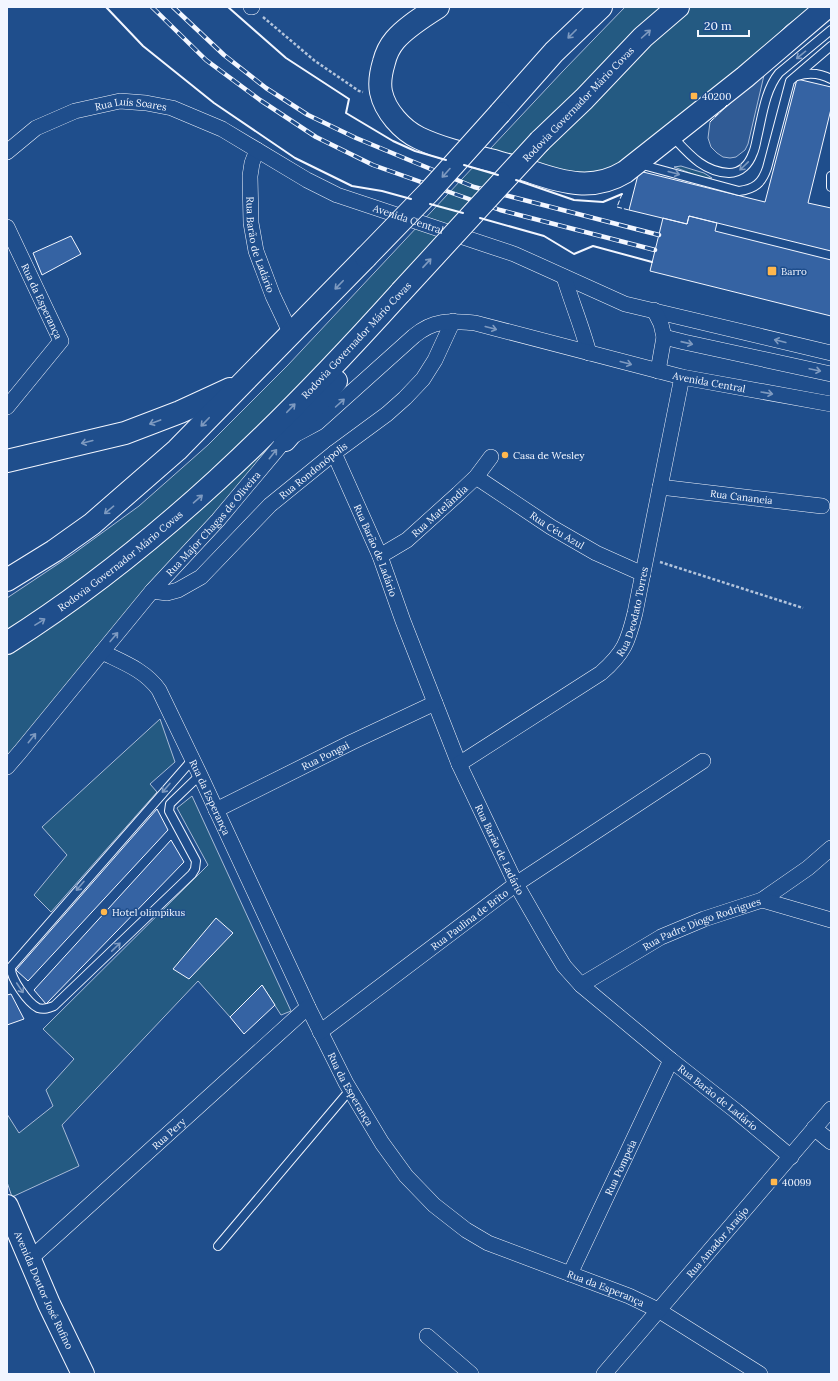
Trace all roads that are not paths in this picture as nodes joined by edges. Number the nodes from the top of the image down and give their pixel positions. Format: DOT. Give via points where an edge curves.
graph roads {
  1 [pos="438,7"];
  2 [pos="601,7"];
  3 [pos="678,7"];
  4 [pos="827,7"];
  5 [pos="831,30"];
  6 [pos="831,46"];
  7 [pos="794,77"];
  8 [pos="831,79"];
  9 [pos="672,136"];
  10 [pos="256,150"];
  11 [pos="7,152"];
  12 [pos="636,163"];
  13 [pos="831,177"];
  14 [pos="831,187"];
  15 [pos="7,227"];
  16 [pos="564,277"];
  17 [pos="654,310"];
  18 [pos="453,321"];
  19 [pos="291,334"];
  20 [pos="361,336"];
  21 [pos="664,337"];
  22 [pos="589,353"];
  23 [pos="831,353"];
  24 [pos="658,371"];
  25 [pos="831,374"];
  26 [pos="682,377"];
  27 [pos="242,384"];
  28 [pos="831,404"];
  29 [pos="7,407"];
  30 [pos="285,440"];
  31 [pos="334,453"];
  32 [pos="491,457"];
  33 [pos="7,461"];
  34 [pos="476,477"];
  35 [pos="660,487"];
  36 [pos="822,506"];
  37 [pos="380,556"];
  38 [pos="643,574"];
  39 [pos="7,580"];
  40 [pos="152,591"];
  41 [pos="7,642"];
  42 [pos="102,652"];
  43 [pos="435,703"];
  44 [pos="192,760"];
  45 [pos="703,761"];
  46 [pos="459,764"];
  47 [pos="7,767"];
  48 [pos="200,775"];
  49 [pos="216,810"];
  50 [pos="831,848"];
  51 [pos="516,884"];
  52 [pos="762,900"];
  53 [pos="831,920"];
  54 [pos="581,985"];
  55 [pos="308,1007"];
  56 [pos="320,1032"];
  57 [pos="671,1060"];
  58 [pos="350,1090"];
  59 [pos="831,1109"];
  60 [pos="814,1128"];
  61 [pos="831,1142"];
  62 [pos="791,1157"];
  63 [pos="7,1206"];
  64 [pos="218,1246"];
  65 [pos="30,1259"];
  66 [pos="570,1274"];
  67 [pos="658,1310"];
  68 [pos="427,1336"];
  69 [pos="83,1374"];
  70 [pos="471,1374"];
  71 [pos="604,1374"];
  72 [pos="760,1374"];
  1 -- 12 [label="main road" via="402,33 387,53 380,77 381,92 391,114 401,126 418,138 442,147 569,183 599,183 619,176"];
  2 -- 19 [label="main road, one-way, bridge" via="554,52 428,192"];
  20 -- 3 [label="main road, Rodovia Governador Mário Covas, one-way, bridge" via="540,142 643,36"];
  4 -- 9 [label="main road"];
  5 -- 9 [label="lane, one-way" via="779,72 774,79 754,152 740,170 734,173 708,168 697,162"];
  6 -- 7 [label="lane"];
  7 -- 8 [label="lane" via="810,73"];
  12 -- 7 [label="lane, one-way" via="739,191 756,186 767,168 788,85"];
  9 -- 12 [label="main road"];
  10 -- 11 [label="street, Rua Luís Soares" via="222,129 172,108 120,101 75,111 36,128"];
  10 -- 16 [label="street, Avenida Central" via="337,195 514,254"];
  10 -- 19 [label="street, Rua Barão de Ladário" via="250,176 252,230 256,251"];
  13 -- 14 [label="lane"];
  15 -- 29 [label="street, Rua da Esperança" via="61,341"];
  16 -- 17 [label="street, Avenida Central" via="625,304"];
  16 -- 22 [label="street"];
  17 -- 21 [label="street"];
  23 -- 17 [label="street, Avenida Central, one-way"];
  18 -- 22 [label="street, Avenida Central, one-way" via="475,323"];
  30 -- 18 [label="street, Rua Major Chagas de Oliveira, one-way" via="317,423 423,328"];
  18 -- 31 [label="street, Rua Rondonópolis" via="423,379 387,414"];
  19 -- 27 [label="main road"];
  20 -- 30 [label="main road" via="344,371"];
  41 -- 20 [label="main road, Rodovia Governador Mário Covas, one-way" via="47,617 132,554 200,496 252,448"];
  21 -- 24 [label="street"];
  21 -- 25 [label="street, one-way"];
  22 -- 24 [label="street, Avenida Central, one-way"];
  24 -- 26 [label="street, Avenida Central"];
  26 -- 28 [label="street, Avenida Central, one-way"];
  26 -- 35 [label="street, Rua Deodato Torres"];
  27 -- 33 [label="main road, one-way" via="125,433"];
  27 -- 39 [label="main road, one-way" via="177,450 92,524"];
  40 -- 30 [label="street, Rua Major Chagas de Oliveira, one-way" via="218,520"];
  31 -- 37 [label="street, Rua Barão de Ladário"];
  31 -- 40 [label="street, Rua Rondonópolis" via="270,505 201,578 167,593"];
  32 -- 34 [label="street, Rua Matelândia"];
  34 -- 37 [label="street, Rua Matelândia" via="407,540"];
  34 -- 38 [label="street, Rua Céu Azul" via="551,527 596,553"];
  35 -- 36 [label="street, Rua Cananeia"];
  35 -- 38 [label="street, Rua Deodato Torres"];
  37 -- 43 [label="street, Rua Barão de Ladário"];
  38 -- 46 [label="street, Rua Deodato Torres" via="631,628 621,654 614,662 601,673"];
  42 -- 40 [label="street, Rua Major Chagas de Oliveira, one-way"];
  42 -- 44 [label="street, Rua da Esperança" via="150,679 159,690"];
  47 -- 42 [label="street, Rua Major Chagas de Oliveira, one-way"];
  43 -- 46 [label="street, Rua Barão de Ladário"];
  43 -- 49 [label="street, Rua Pongai"];
  44 -- 48 [label="street, Rua da Esperança"];
  44 -- 48 [label="lane, one-way" via="11,967 13,978 38,1008 54,1006 192,874 196,861 169,807"];
  45 -- 51 [label="street, Rua Paulina de Brito"];
  46 -- 51 [label="street, Rua Barão de Ladário"];
  48 -- 49 [label="street, Rua da Esperança"];
  49 -- 55 [label="street, Rua da Esperança"];
  50 -- 52 [label="street" via="808,868"];
  51 -- 54 [label="street, Rua Barão de Ladário" via="564,966"];
  51 -- 56 [label="street, Rua Paulina de Brito"];
  52 -- 53 [label="street, Rua Padre Diogo Rodrigues"];
  52 -- 54 [label="street, Rua Padre Diogo Rodrigues" via="704,919 661,937"];
  54 -- 57 [label="street, Rua Barão de Ladário"];
  55 -- 56 [label="street, Rua da Esperança"];
  55 -- 65 [label="street, Rua Pery"];
  56 -- 58 [label="street, Rua da Esperança"];
  57 -- 62 [label="street, Rua Barão de Ladário"];
  57 -- 66 [label="street, Rua Pompeia"];
  58 -- 64 [label="lane"];
  58 -- 66 [label="street, Rua da Esperança" via="382,1143 406,1176 434,1205 466,1230 488,1243"];
  59 -- 60 [label="street, Rua Amador Araújo"];
  60 -- 61 [label="street"];
  60 -- 62 [label="street, Rua Amador Araújo"];
  62 -- 67 [label="street, Rua Amador Araújo"];
  63 -- 65 [label="main road, Avenida Doutor José Rufino"];
  65 -- 69 [label="main road, Avenida Doutor José Rufino"];
  66 -- 67 [label="street, Rua da Esperança"];
  67 -- 71 [label="street, Rua Amador Araújo"];
  67 -- 72 [label="street, Rua da Esperança"];
  68 -- 70 [label="street"];
}
